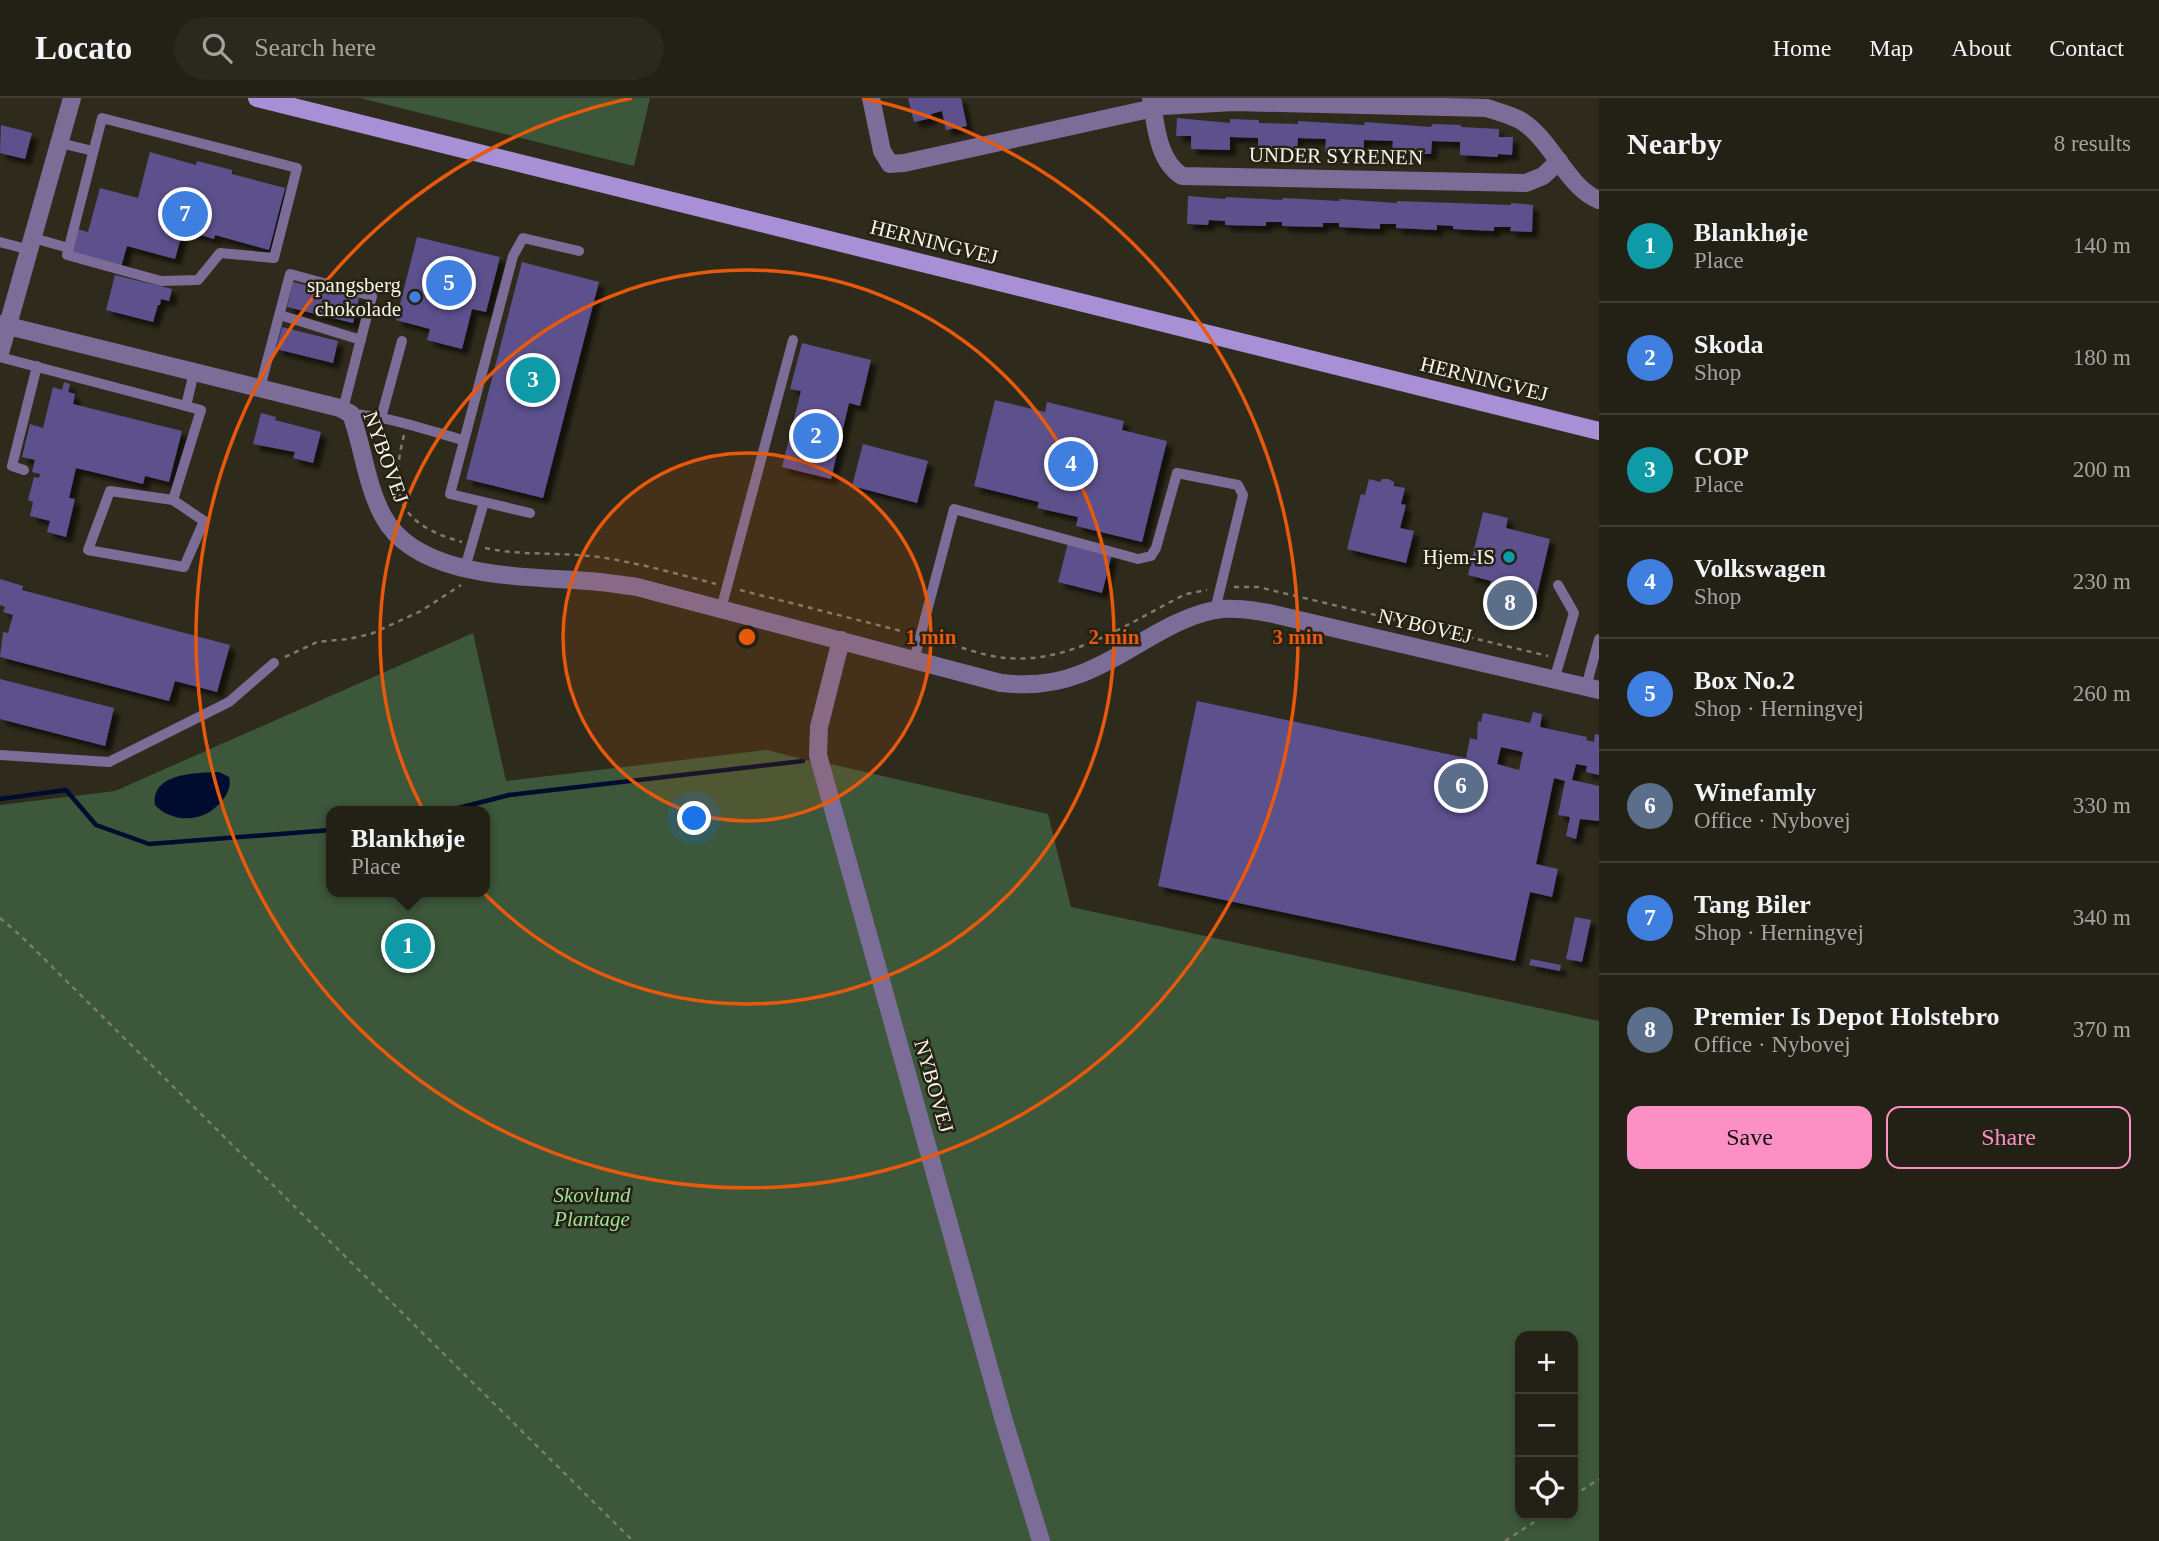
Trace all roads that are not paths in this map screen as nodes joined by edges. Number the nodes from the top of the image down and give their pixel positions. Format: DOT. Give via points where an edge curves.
graph roads {
  1 [pos="72,98"];
  2 [pos="257,98"];
  3 [pos="871,98"];
  4 [pos="1152,103"];
  5 [pos="60,143"];
  6 [pos="93,151"];
  7 [pos="1559,161"];
  8 [pos="1599,200"];
  9 [pos="0,242"];
  10 [pos="31,244"];
  11 [pos="69,248"];
  12 [pos="579,251"];
  13 [pos="279,315"];
  14 [pos="3,325"];
  15 [pos="361,340"];
  16 [pos="793,340"];
  17 [pos="402,341"];
  18 [pos="0,355"];
  19 [pos="37,366"];
  20 [pos="194,372"];
  21 [pos="260,388"];
  22 [pos="186,406"];
  23 [pos="347,412"];
  24 [pos="381,418"];
  25 [pos="1599,431"];
  26 [pos="463,440"];
  27 [pos="24,470"];
  28 [pos="173,500"];
  29 [pos="484,502"];
  30 [pos="530,513"];
  31 [pos="470,569"];
  32 [pos="1558,585"];
  33 [pos="721,609"];
  34 [pos="1216,610"];
  35 [pos="1599,639"];
  36 [pos="841,640"];
  37 [pos="914,660"];
  38 [pos="274,663"];
  39 [pos="1554,680"];
  40 [pos="1592,689"];
  41 [pos="0,755"];
  42 [pos="1041,1541"];
  1 -- 5 [label="street"];
  2 -- 25 [label="main road, HERNINGVEJ"];
  3 -- 4 [label="street" via="882,151 890,164"];
  4 -- 7 [label="street" via="1487,108 1522,121"];
  4 -- 7 [label="street, UNDER SYRENEN" via="1163,156 1182,176 1526,183 1543,176"];
  5 -- 6 [label="lane"];
  5 -- 10 [label="street"];
  6 -- 11 [label="lane"];
  6 -- 11 [label="lane" via="102,118 297,168 274,258 220,253 198,280 161,281 67,256"];
  7 -- 8 [label="street" via="1588,196"];
  9 -- 10 [label="lane"];
  10 -- 11 [label="lane"];
  10 -- 14 [label="street"];
  12 -- 26 [label="lane" via="523,238 513,256"];
  13 -- 15 [label="lane"];
  13 -- 15 [label="lane" via="290,274 372,296"];
  13 -- 21 [label="lane"];
  14 -- 18 [label="street"];
  14 -- 20 [label="street, NYBOVEJ"];
  15 -- 23 [label="lane"];
  16 -- 33 [label="lane"];
  17 -- 24 [label="lane"];
  18 -- 19 [label="lane"];
  19 -- 22 [label="lane"];
  19 -- 27 [label="lane" via="12,466"];
  20 -- 21 [label="street, NYBOVEJ"];
  20 -- 22 [label="lane"];
  21 -- 23 [label="street, NYBOVEJ"];
  22 -- 28 [label="lane" via="201,410"];
  23 -- 24 [label="lane"];
  23 -- 31 [label="street, NYBOVEJ" via="376,501 396,535 425,555"];
  24 -- 26 [label="lane"];
  26 -- 29 [label="lane" via="450,494"];
  28 -- 28 [label="lane" via="110,491 88,550 184,566 204,521"];
  29 -- 30 [label="lane"];
  29 -- 31 [label="lane"];
  31 -- 33 [label="street, NYBOVEJ" via="637,587"];
  32 -- 39 [label="lane" via="1574,613"];
  33 -- 36 [label="street, NYBOVEJ"];
  34 -- 37 [label="street, NYBOVEJ" via="1159,632 1088,671 1052,681 1001,683"];
  34 -- 37 [label="lane" via="1242,495 1238,485 1177,474 1156,548 1151,556 1138,559 954,509"];
  34 -- 39 [label="street, NYBOVEJ" via="1269,613"];
  35 -- 40 [label="lane"];
  36 -- 37 [label="street, NYBOVEJ"];
  36 -- 42 [label="street, NYBOVEJ" via="819,726 818,755"];
  38 -- 41 [label="lane" via="229,702 110,762"];
  39 -- 40 [label="street, NYBOVEJ"];
}
